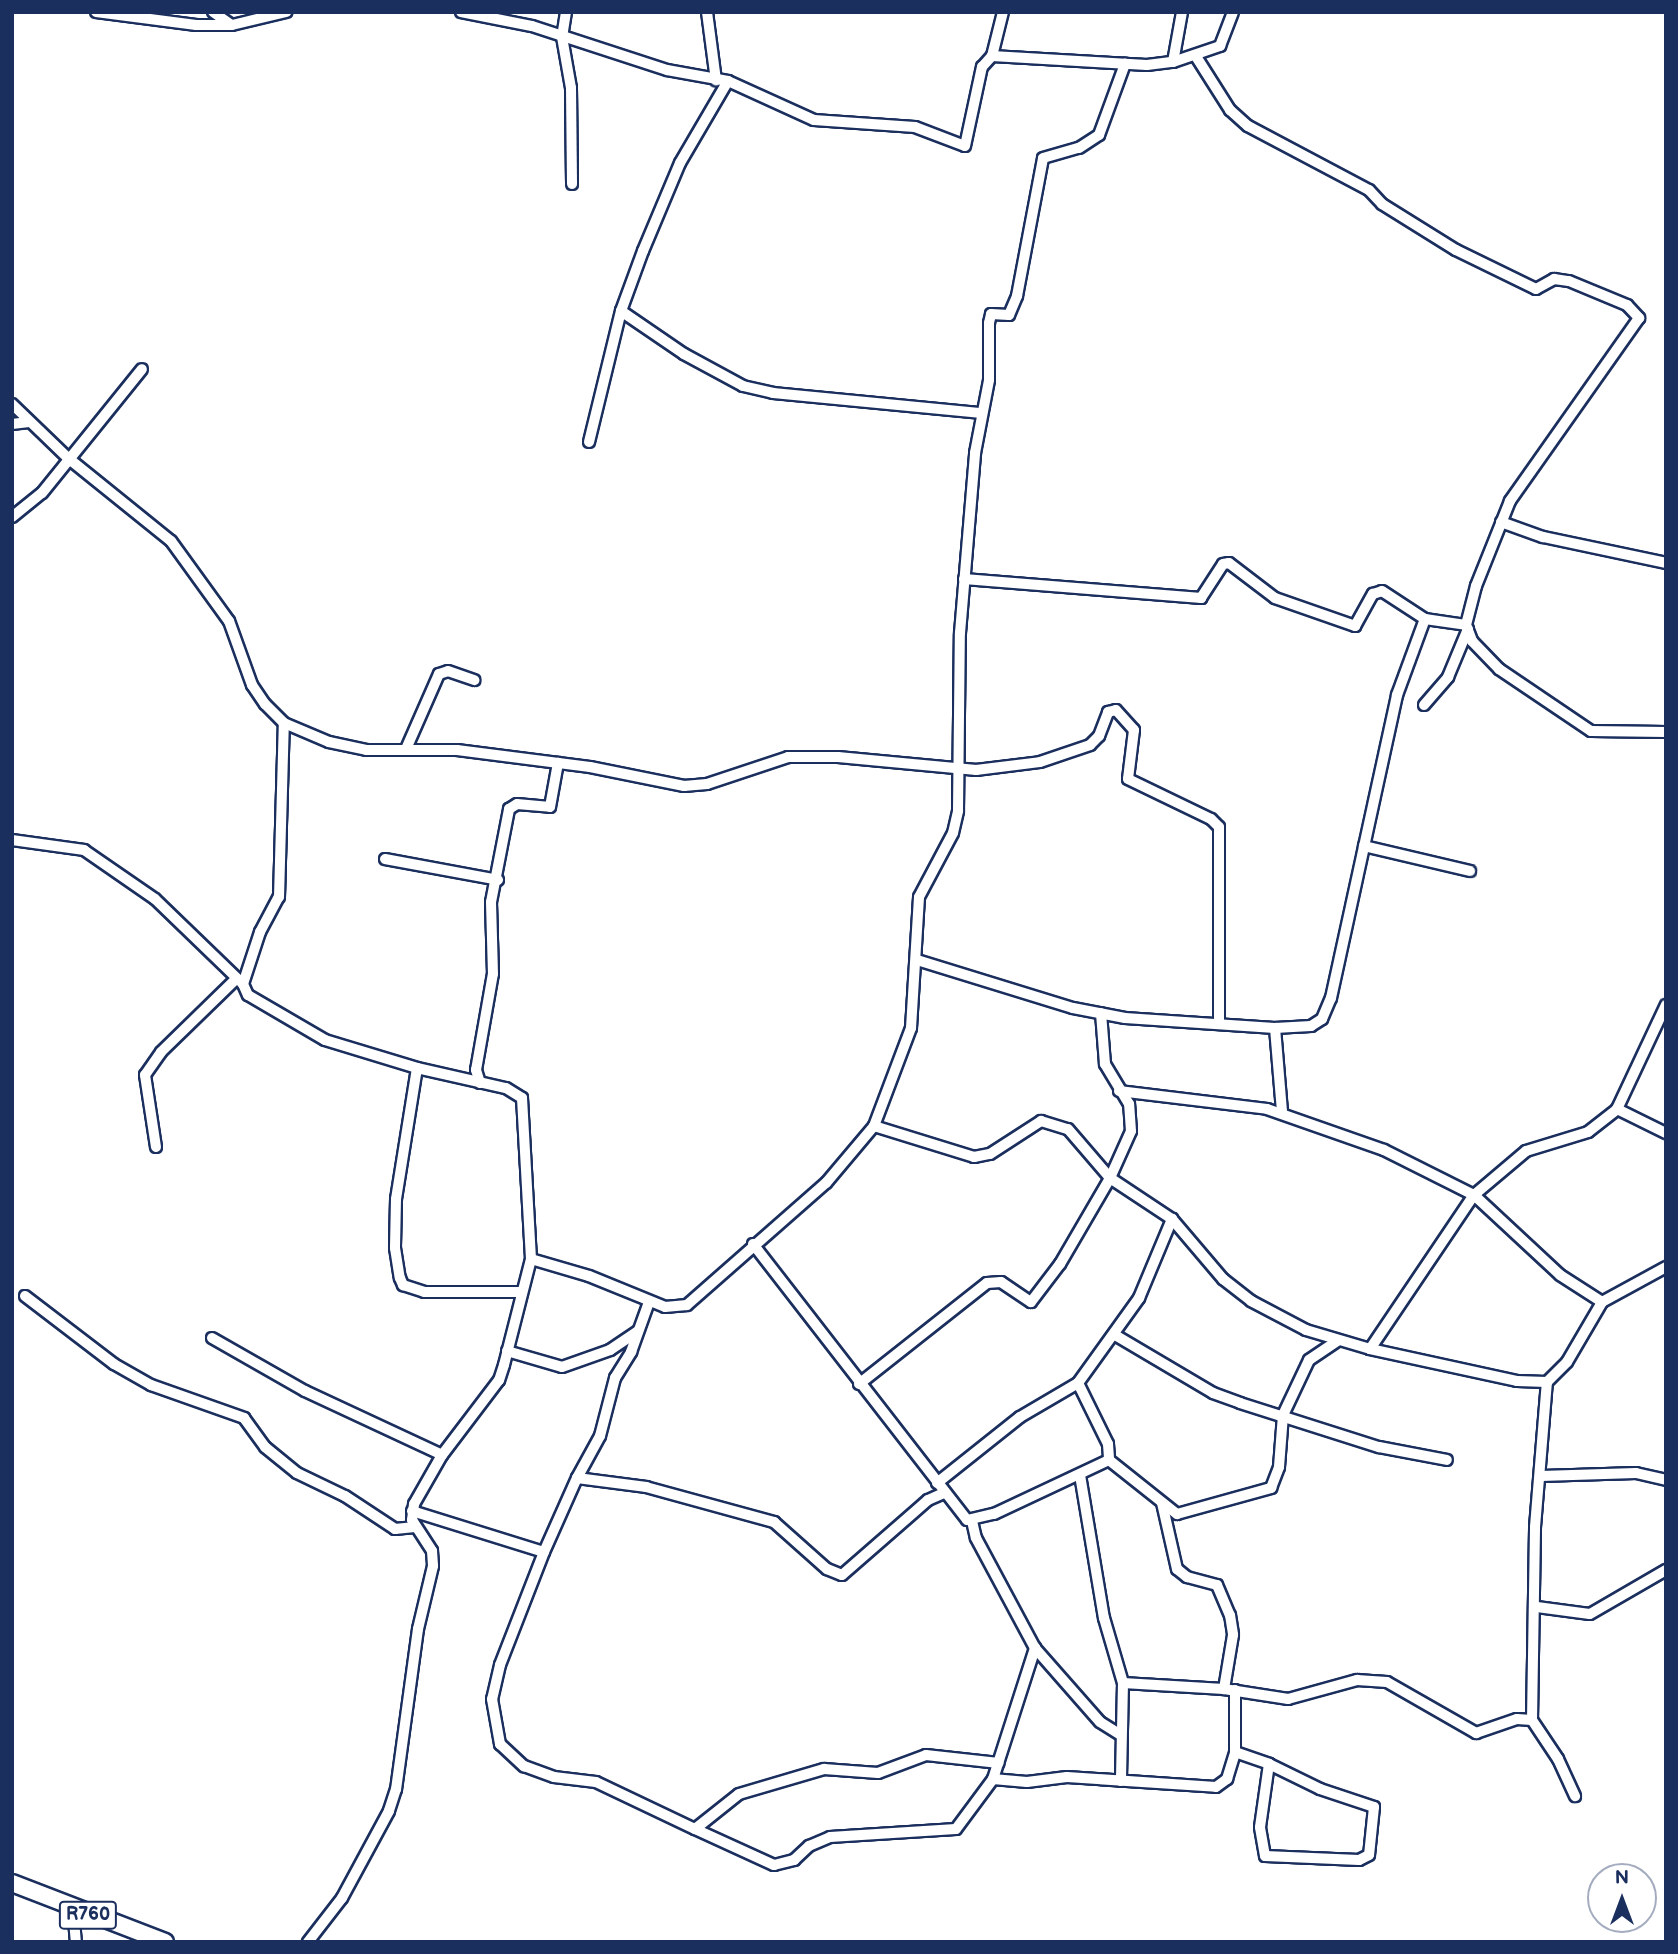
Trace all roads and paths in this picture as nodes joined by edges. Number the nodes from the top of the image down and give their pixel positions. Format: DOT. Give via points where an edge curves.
graph roads {
  1 [pos="96,12"];
  2 [pos="213,12"];
  3 [pos="286,12"];
  4 [pos="461,12"];
  5 [pos="566,12"];
  6 [pos="707,12"];
  7 [pos="1003,12"];
  8 [pos="1182,12"];
  9 [pos="1233,12"];
  10 [pos="232,25"];
  11 [pos="562,37"];
  12 [pos="992,56"];
  13 [pos="1197,58"];
  14 [pos="1173,62"];
  15 [pos="1125,64"];
  16 [pos="716,80"];
  17 [pos="729,81"];
  18 [pos="572,184"];
  19 [pos="621,311"];
  20 [pos="142,369"];
  21 [pos="12,404"];
  22 [pos="982,413"];
  23 [pos="29,422"];
  24 [pos="12,424"];
  25 [pos="589,442"];
  26 [pos="68,458"];
  27 [pos="12,517"];
  28 [pos="1501,522"];
  29 [pos="1666,563"];
  30 [pos="964,579"];
  31 [pos="1425,619"];
  32 [pos="1467,627"];
  33 [pos="474,680"];
  34 [pos="1424,705"];
  35 [pos="284,723"];
  36 [pos="1666,732"];
  37 [pos="406,749"];
  38 [pos="558,763"];
  39 [pos="958,769"];
  40 [pos="12,840"];
  41 [pos="1364,846"];
  42 [pos="385,859"];
  43 [pos="1470,871"];
  44 [pos="498,880"];
  45 [pos="917,960"];
  46 [pos="239,982"];
  47 [pos="1666,1005"];
  48 [pos="1101,1013"];
  49 [pos="1219,1024"];
  50 [pos="1275,1028"];
  51 [pos="417,1068"];
  52 [pos="480,1083"];
  53 [pos="1119,1091"];
  54 [pos="1617,1110"];
  55 [pos="1282,1112"];
  56 [pos="874,1126"];
  57 [pos="1666,1133"];
  58 [pos="156,1147"];
  59 [pos="1110,1178"];
  60 [pos="1474,1195"];
  61 [pos="1172,1219"];
  62 [pos="753,1244"];
  63 [pos="531,1259"];
  64 [pos="1666,1267"];
  65 [pos="519,1292"];
  66 [pos="25,1296"];
  67 [pos="649,1302"];
  68 [pos="1602,1302"];
  69 [pos="638,1331"];
  70 [pos="1115,1335"];
  71 [pos="212,1338"];
  72 [pos="1337,1341"];
  73 [pos="1370,1349"];
  74 [pos="507,1351"];
  75 [pos="1547,1382"];
  76 [pos="1078,1383"];
  77 [pos="859,1384"];
  78 [pos="1283,1415"];
  79 [pos="442,1455"];
  80 [pos="1109,1460"];
  81 [pos="1447,1460"];
  82 [pos="1080,1475"];
  83 [pos="1541,1476"];
  84 [pos="577,1478"];
  85 [pos="1666,1480"];
  86 [pos="937,1483"];
  87 [pos="944,1493"];
  88 [pos="1162,1503"];
  89 [pos="412,1511"];
  90 [pos="972,1521"];
  91 [pos="415,1527"];
  92 [pos="544,1552"];
  93 [pos="1666,1570"];
  94 [pos="1537,1607"];
  95 [pos="1035,1648"];
  96 [pos="1123,1683"];
  97 [pos="1229,1690"];
  98 [pos="1532,1720"];
  99 [pos="1121,1735"];
  100 [pos="1235,1752"];
  101 [pos="999,1763"];
  102 [pos="1269,1764"];
  103 [pos="993,1779"];
  104 [pos="1121,1781"];
  105 [pos="1574,1796"];
  106 [pos="695,1829"];
  107 [pos="12,1883"];
  108 [pos="73,1909"];
  109 [pos="76,1942"];
  110 [pos="165,1942"];
  111 [pos="308,1942"];
  1 -- 10 [label="street"];
  2 -- 10 [label="street"];
  3 -- 10 [label="street"];
  4 -- 11 [label="street" via="510,20"];
  5 -- 11 [label="street"];
  6 -- 16 [label="street"];
  7 -- 12 [label="street"];
  8 -- 14 [label="street"];
  9 -- 13 [label="street" via="1220,46"];
  11 -- 16 [label="street" via="667,70"];
  11 -- 18 [label="street" via="571,88"];
  12 -- 15 [label="street"];
  12 -- 17 [label="street" via="982,67 965,146 915,127 814,120"];
  13 -- 14 [label="street"];
  13 -- 28 [label="street" via="1230,110 1248,126 1369,190 1382,204 1456,250 1536,289 1555,279 1569,281 1627,305 1639,318 1587,388 1560,435 1520,485"];
  14 -- 15 [label="street"];
  15 -- 22 [label="street" via="1099,135 1079,148 1043,158 1017,296 1009,315 991,314 989,380"];
  16 -- 17 [label="street"];
  17 -- 19 [label="street" via="680,163"];
  19 -- 22 [label="street" via="684,354 743,386 773,393"];
  19 -- 25 [label="street"];
  20 -- 26 [label="street"];
  21 -- 23 [label="street"];
  22 -- 30 [label="street"];
  23 -- 24 [label="street"];
  23 -- 26 [label="street"];
  26 -- 27 [label="street" via="42,493"];
  26 -- 35 [label="street" via="157,526 186,559 229,621 252,685"];
  28 -- 29 [label="street" via="1543,537"];
  28 -- 32 [label="street"];
  30 -- 31 [label="street" via="1201,598 1223,564 1229,563 1275,598 1349,624 1362,621 1373,594 1382,591"];
  30 -- 39 [label="street"];
  31 -- 32 [label="street"];
  31 -- 41 [label="street" via="1396,695"];
  32 -- 34 [label="street" via="1448,677"];
  32 -- 36 [label="street" via="1472,640 1499,669 1591,731"];
  33 -- 37 [label="street" via="448,671 439,674"];
  35 -- 37 [label="street" via="344,746"];
  35 -- 46 [label="street" via="279,897"];
  37 -- 38 [label="street" via="447,749"];
  38 -- 39 [label="street" via="684,786 707,784 788,757 814,755"];
  38 -- 44 [label="street" via="550,807 517,804 509,809"];
  39 -- 45 [label="street" via="953,833 930,869 916,908"];
  39 -- 49 [label="street" via="1005,768 1053,758 1094,742 1111,710 1123,713 1134,730 1128,779 1219,827"];
  40 -- 46 [label="street" via="85,850 155,899"];
  41 -- 43 [label="street"];
  41 -- 50 [label="street" via="1328,1008 1311,1026"];
  42 -- 44 [label="street"];
  44 -- 52 [label="street" via="491,902 493,974 476,1070"];
  45 -- 48 [label="street"];
  45 -- 56 [label="street" via="911,1028"];
  46 -- 51 [label="street" via="248,995 325,1040"];
  46 -- 58 [label="street" via="161,1052 145,1075"];
  47 -- 54 [label="street"];
  48 -- 49 [label="street"];
  48 -- 53 [label="street" via="1105,1064"];
  49 -- 50 [label="street"];
  50 -- 55 [label="street"];
  51 -- 52 [label="street"];
  51 -- 65 [label="street" via="396,1199 395,1248 403,1285 424,1292"];
  52 -- 63 [label="street" via="506,1088 522,1098"];
  53 -- 55 [label="street"];
  53 -- 59 [label="street" via="1129,1104 1131,1131"];
  54 -- 57 [label="street"];
  54 -- 60 [label="street" via="1588,1132 1527,1151"];
  55 -- 60 [label="street" via="1384,1150"];
  56 -- 59 [label="street" via="974,1157 990,1154 1033,1123 1055,1122 1068,1129"];
  56 -- 62 [label="street" via="826,1183"];
  59 -- 61 [label="street"];
  59 -- 77 [label="street" via="1036,1300 1027,1302 1001,1282 988,1283"];
  60 -- 68 [label="street" via="1560,1275"];
  60 -- 73 [label="street"];
  61 -- 70 [label="street" via="1139,1298"];
  61 -- 72 [label="street" via="1223,1279 1251,1301 1289,1323"];
  62 -- 67 [label="street" via="698,1300 678,1307"];
  62 -- 77 [label="street"];
  63 -- 65 [label="street"];
  63 -- 67 [label="street" via="589,1276"];
  64 -- 68 [label="street"];
  65 -- 74 [label="street"];
  66 -- 91 [label="street" via="123,1369 244,1418 265,1447 297,1474 335,1490 395,1529"];
  67 -- 69 [label="street"];
  68 -- 75 [label="street" via="1567,1362"];
  69 -- 74 [label="street" via="610,1350 562,1367"];
  69 -- 84 [label="street" via="615,1378 600,1436"];
  70 -- 76 [label="street"];
  70 -- 78 [label="street" via="1213,1393"];
  71 -- 79 [label="street" via="304,1391"];
  72 -- 73 [label="street"];
  72 -- 78 [label="street" via="1309,1360"];
  73 -- 75 [label="street" via="1517,1381"];
  74 -- 79 [label="street" via="499,1380"];
  75 -- 83 [label="street"];
  76 -- 80 [label="street" via="1108,1444"];
  76 -- 86 [label="street" via="1020,1417"];
  77 -- 86 [label="street"];
  78 -- 81 [label="street" via="1379,1447"];
  78 -- 88 [label="street" via="1279,1467 1270,1488 1183,1514 1170,1512"];
  79 -- 89 [label="street"];
  80 -- 82 [label="street"];
  80 -- 88 [label="street"];
  82 -- 90 [label="street"];
  82 -- 96 [label="street" via="1104,1618"];
  83 -- 85 [label="street" via="1636,1473"];
  83 -- 94 [label="street" via="1535,1527"];
  84 -- 87 [label="street" via="655,1489 774,1522 837,1575 848,1573 928,1500"];
  84 -- 92 [label="street"];
  86 -- 87 [label="street"];
  87 -- 90 [label="street" via="960,1515"];
  88 -- 97 [label="street" via="1177,1569 1187,1577 1217,1585 1230,1615"];
  89 -- 91 [label="street"];
  89 -- 92 [label="street"];
  90 -- 95 [label="street" via="976,1538"];
  91 -- 111 [label="street" via="432,1551 433,1566 418,1629 396,1789 390,1811 342,1898"];
  92 -- 106 [label="street" via="495,1684 493,1719 500,1744 524,1766 554,1777 596,1783"];
  93 -- 94 [label="street" via="1590,1614"];
  94 -- 98 [label="street"];
  95 -- 99 [label="street" via="1100,1722"];
  95 -- 101 [label="street"];
  96 -- 97 [label="street"];
  96 -- 99 [label="street"];
  97 -- 98 [label="street" via="1288,1699 1373,1679 1402,1688 1476,1733 1517,1719"];
  97 -- 100 [label="street"];
  98 -- 105 [label="street" via="1558,1759"];
  99 -- 104 [label="street"];
  100 -- 102 [label="street"];
  100 -- 104 [label="street" via="1227,1779 1216,1787"];
  101 -- 103 [label="street"];
  101 -- 106 [label="street" via="926,1755 878,1773 824,1769 739,1794"];
  102 -- 102 [label="street" via="1374,1807 1368,1855 1359,1860 1265,1856 1260,1827"];
  103 -- 104 [label="street"];
  103 -- 106 [label="street" via="956,1829 830,1837 784,1864 769,1864"];
  107 -- 108 [label="main road, R760"];
  108 -- 109 [label="street"];
  108 -- 110 [label="main road, R760"];
}
